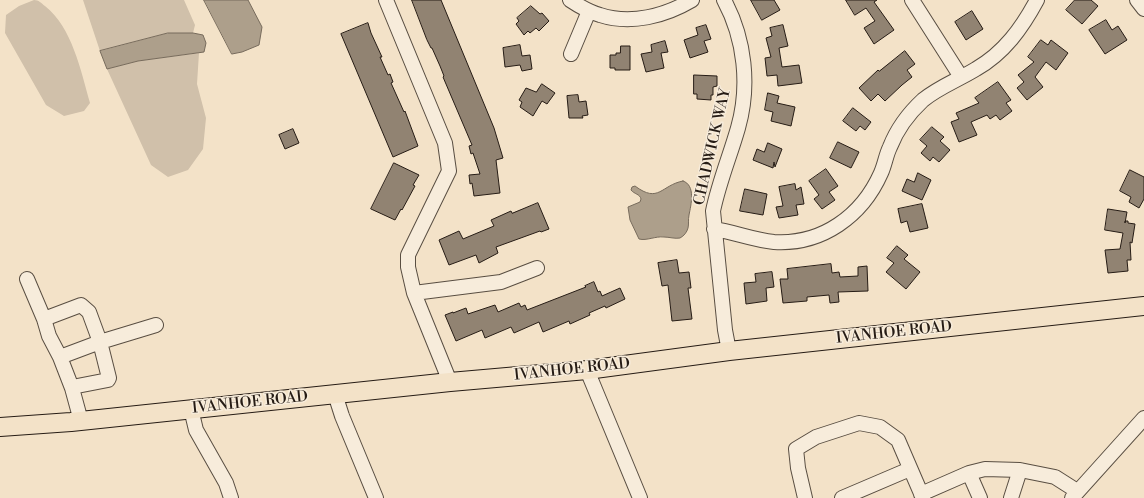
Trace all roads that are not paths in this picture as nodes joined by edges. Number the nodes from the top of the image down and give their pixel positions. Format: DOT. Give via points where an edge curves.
graph roads {
  1 [pos="386,0"];
  2 [pos="570,0"];
  3 [pos="692,0"];
  4 [pos="724,0"];
  5 [pos="912,0"];
  6 [pos="1037,0"];
  7 [pos="1137,0"];
  8 [pos="1144,9"];
  9 [pos="589,11"];
  10 [pos="571,54"];
  11 [pos="962,77"];
  12 [pos="714,229"];
  13 [pos="536,268"];
  14 [pos="27,278"];
  15 [pos="414,293"];
  16 [pos="1144,306"];
  17 [pos="44,319"];
  18 [pos="156,325"];
  19 [pos="100,342"];
  20 [pos="729,351"];
  21 [pos="60,358"];
  22 [pos="587,370"];
  23 [pos="450,382"];
  24 [pos="72,387"];
  25 [pos="335,394"];
  26 [pos="191,409"];
  27 [pos="1144,418"];
  28 [pos="81,421"];
  29 [pos="0,427"];
  30 [pos="910,469"];
  31 [pos="1020,470"];
  32 [pos="969,473"];
  33 [pos="864,494"];
  34 [pos="1075,495"];
  35 [pos="922,496"];
  36 [pos="231,498"];
  37 [pos="376,498"];
  38 [pos="640,498"];
  39 [pos="805,498"];
  40 [pos="842,498"];
  41 [pos="980,498"];
  42 [pos="1011,498"];
  1 -- 15 [label="street" via="445,143 449,171 408,255"];
  2 -- 9 [label="street"];
  3 -- 9 [label="street" via="664,13 642,18 624,19"];
  4 -- 12 [label="street, CHADWICK WAY" via="740,42 745,84 738,128 717,191 713,210"];
  5 -- 11 [label="street"];
  6 -- 11 [label="street" via="1011,41 992,59"];
  7 -- 8 [label="street"];
  9 -- 10 [label="street"];
  11 -- 12 [label="street" via="938,89 903,122 889,147 882,172 871,192 860,208 842,223 807,239 785,242 755,239"];
  12 -- 20 [label="street, CHADWICK WAY"];
  13 -- 15 [label="street" via="502,282"];
  14 -- 17 [label="street"];
  15 -- 23 [label="street"];
  16 -- 20 [label="main road, IVANHOE ROAD"];
  17 -- 19 [label="street" via="81,305 89,312"];
  17 -- 21 [label="street"];
  18 -- 19 [label="street"];
  19 -- 21 [label="street"];
  19 -- 24 [label="street" via="108,380"];
  20 -- 22 [label="main road, IVANHOE ROAD"];
  21 -- 24 [label="street"];
  22 -- 23 [label="main road, IVANHOE ROAD"];
  22 -- 38 [label="street"];
  23 -- 25 [label="main road, IVANHOE ROAD"];
  24 -- 28 [label="street"];
  25 -- 26 [label="main road, IVANHOE ROAD"];
  25 -- 37 [label="street"];
  26 -- 28 [label="main road, IVANHOE ROAD"];
  26 -- 36 [label="street" via="196,430 226,483"];
  27 -- 34 [label="street"];
  28 -- 29 [label="main road, IVANHOE ROAD"];
  30 -- 33 [label="street"];
  30 -- 35 [label="street"];
  30 -- 39 [label="street" via="898,440 880,426 859,423 840,428 816,437 796,449"];
  31 -- 32 [label="street" via="985,469"];
  31 -- 34 [label="street" via="1055,477"];
  31 -- 42 [label="street"];
  32 -- 35 [label="street"];
  32 -- 41 [label="street"];
  33 -- 40 [label="street"];
}
